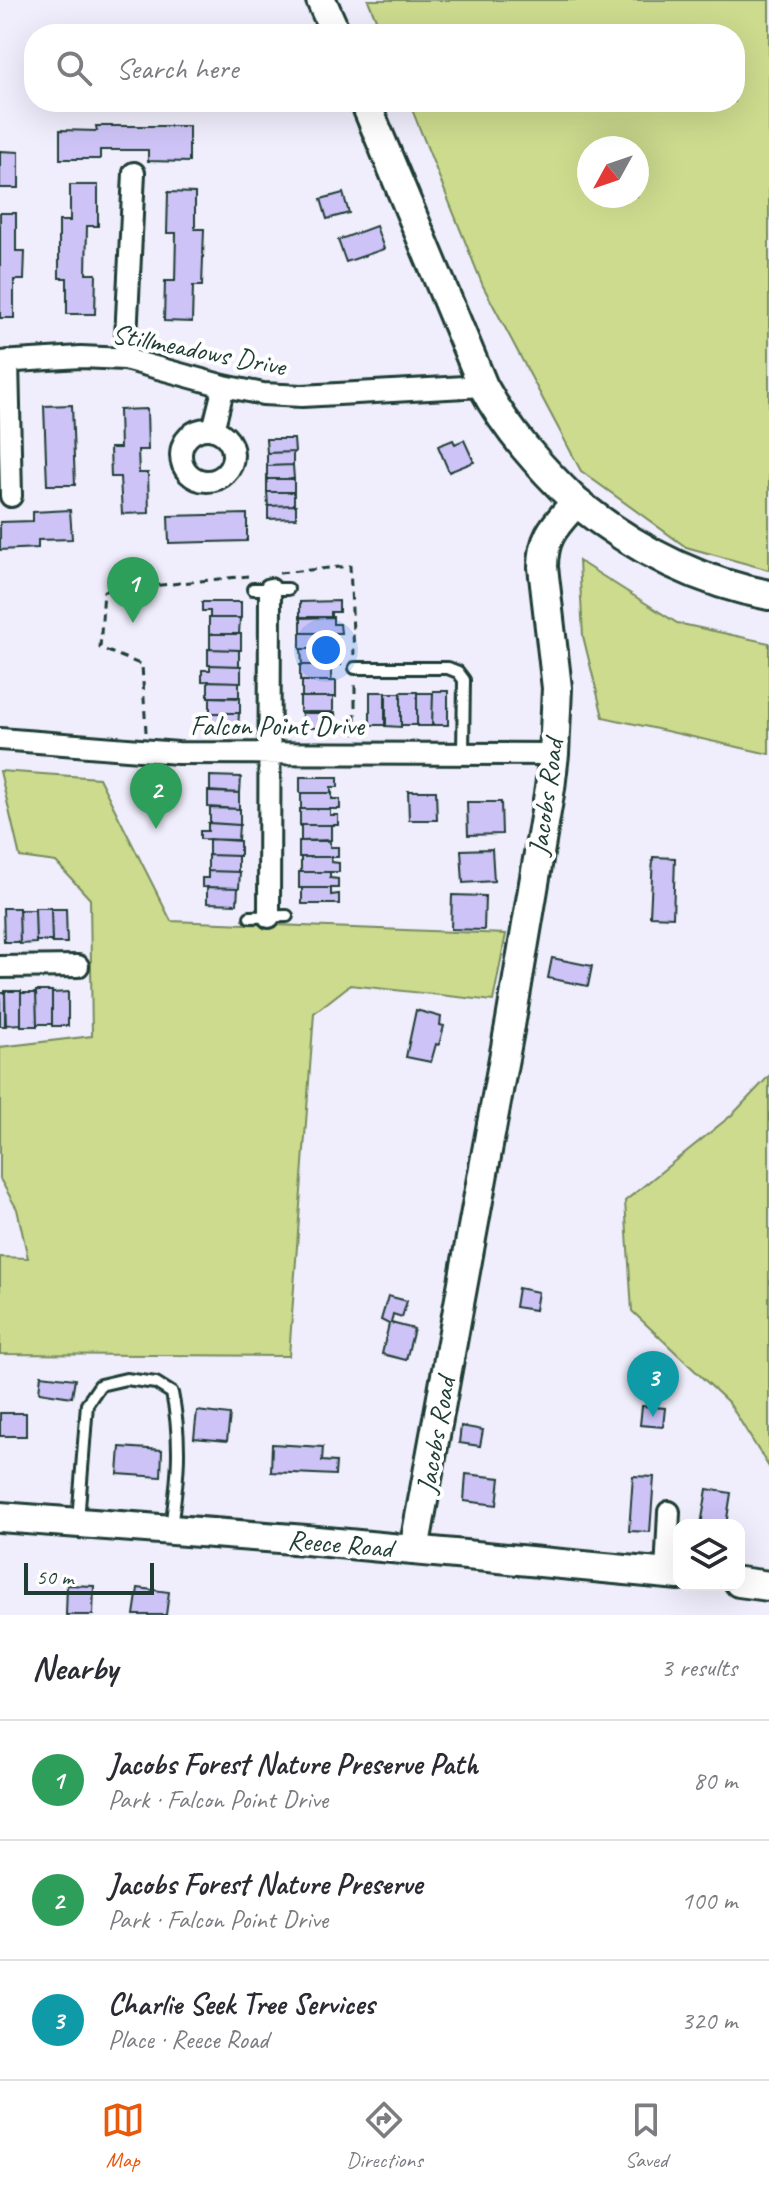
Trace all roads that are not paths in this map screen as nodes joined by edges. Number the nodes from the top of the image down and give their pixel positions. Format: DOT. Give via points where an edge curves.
graph roads {
  1 [pos="321,0"];
  2 [pos="332,24"];
  3 [pos="369,112"];
  4 [pos="134,173"];
  5 [pos="125,359"];
  6 [pos="4,362"];
  7 [pos="224,386"];
  8 [pos="483,386"];
  9 [pos="213,430"];
  10 [pos="11,496"];
  11 [pos="576,502"];
  12 [pos="268,583"];
  13 [pos="769,595"];
  14 [pos="355,668"];
  15 [pos="0,739"];
  16 [pos="463,753"];
  17 [pos="271,754"];
  18 [pos="554,754"];
  19 [pos="269,917"];
  20 [pos="78,966"];
  21 [pos="0,967"];
  22 [pos="669,1512"];
  23 [pos="0,1517"];
  24 [pos="78,1522"];
  25 [pos="171,1529"];
  26 [pos="414,1550"];
  27 [pos="672,1575"];
  28 [pos="745,1583"];
  29 [pos="769,1586"];
  1 -- 2 [label="street"];
  3 -- 8 [label="street"];
  4 -- 5 [label="street"];
  5 -- 6 [label="street, Stillmeadows Drive"];
  5 -- 7 [label="street, Stillmeadows Drive"];
  6 -- 10 [label="street"];
  7 -- 8 [label="street, Stillmeadows Drive" via="302,396"];
  7 -- 9 [label="street"];
  8 -- 11 [label="street" via="531,456"];
  11 -- 13 [label="street" via="659,557 721,583"];
  11 -- 18 [label="street, Jacobs Road" via="551,530 543,549 557,688"];
  12 -- 17 [label="street"];
  14 -- 16 [label="lane" via="458,672 464,680"];
  15 -- 17 [label="street, Falcon Point Drive" via="178,753"];
  16 -- 17 [label="street, Falcon Point Drive"];
  16 -- 18 [label="street, Falcon Point Drive"];
  17 -- 19 [label="street"];
  18 -- 26 [label="street, Jacobs Road"];
  20 -- 21 [label="street"];
  22 -- 27 [label="street"];
  23 -- 24 [label="street, Reece Road"];
  24 -- 25 [label="street, Reece Road"];
  24 -- 25 [label="lane" via="87,1404 100,1385 126,1379 156,1383 172,1393 179,1427 179,1475"];
  25 -- 26 [label="street, Reece Road"];
  26 -- 27 [label="street, Reece Road"];
  28 -- 29 [label="street"];
}
